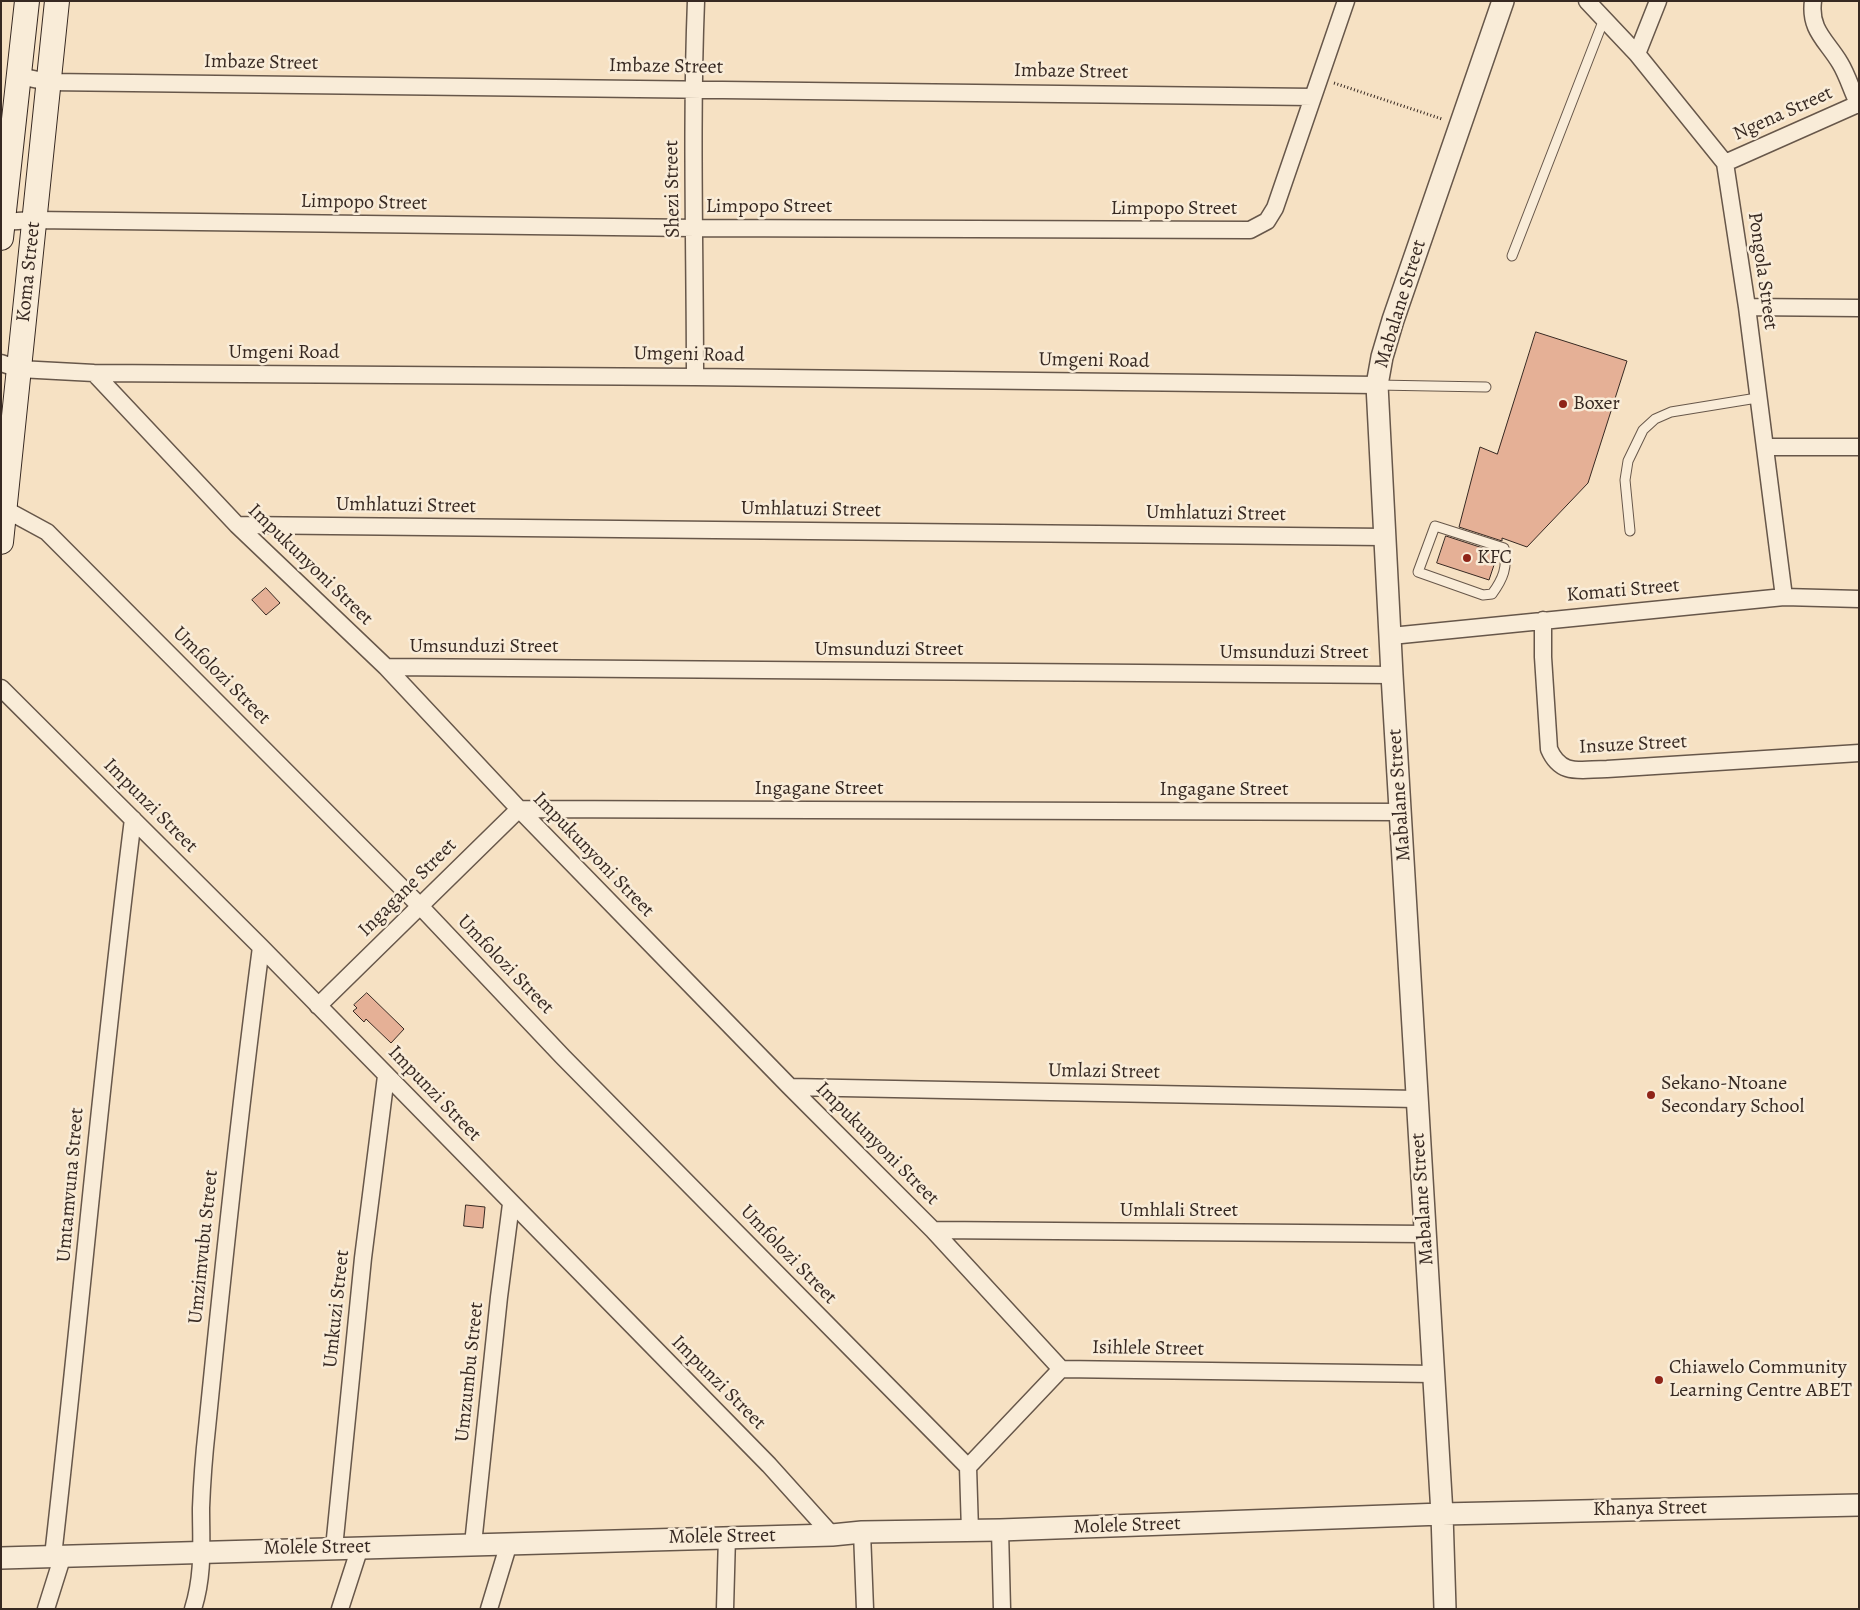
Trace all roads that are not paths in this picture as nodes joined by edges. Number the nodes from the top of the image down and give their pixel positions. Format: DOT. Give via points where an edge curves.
graph roads {
  1 [pos="28,1"];
  2 [pos="56,1"];
  3 [pos="696,1"];
  4 [pos="1346,1"];
  5 [pos="1503,1"];
  6 [pos="1587,1"];
  7 [pos="1658,1"];
  8 [pos="1813,1"];
  9 [pos="1604,19"];
  10 [pos="1637,54"];
  11 [pos="19,76"];
  12 [pos="48,82"];
  13 [pos="693,89"];
  14 [pos="1313,96"];
  15 [pos="1858,105"];
  16 [pos="1725,163"];
  17 [pos="34,220"];
  18 [pos="2,228"];
  19 [pos="695,228"];
  20 [pos="1512,256"];
  21 [pos="1747,307"];
  22 [pos="1859,308"];
  23 [pos="10,366"];
  24 [pos="94,373"];
  25 [pos="695,376"];
  26 [pos="1377,386"];
  27 [pos="1486,387"];
  28 [pos="1758,398"];
  29 [pos="1765,446"];
  30 [pos="1859,447"];
  31 [pos="3,507"];
  32 [pos="237,525"];
  33 [pos="1435,526"];
  34 [pos="1630,531"];
  35 [pos="1384,537"];
  36 [pos="1,542"];
  37 [pos="1784,597"];
  38 [pos="1859,599"];
  39 [pos="1543,620"];
  40 [pos="1391,636"];
  41 [pos="386,667"];
  42 [pos="1392,675"];
  43 [pos="1,688"];
  44 [pos="1859,753"];
  45 [pos="519,809"];
  46 [pos="1401,812"];
  47 [pos="133,819"];
  48 [pos="420,906"];
  49 [pos="261,947"];
  50 [pos="318,1006"];
  51 [pos="386,1076"];
  52 [pos="790,1087"];
  53 [pos="1416,1098"];
  54 [pos="511,1204"];
  55 [pos="933,1230"];
  56 [pos="1425,1234"];
  57 [pos="1061,1369"];
  58 [pos="1434,1374"];
  59 [pos="968,1466"];
  60 [pos="1859,1504"];
  61 [pos="1442,1514"];
  62 [pos="1000,1530"];
  63 [pos="970,1531"];
  64 [pos="862,1532"];
  65 [pos="832,1534"];
  66 [pos="727,1536"];
  67 [pos="509,1542"];
  68 [pos="473,1544"];
  69 [pos="360,1547"];
  70 [pos="334,1548"];
  71 [pos="202,1551"];
  72 [pos="58,1556"];
  73 [pos="1,1558"];
  74 [pos="46,1609"];
  75 [pos="193,1609"];
  76 [pos="340,1609"];
  77 [pos="489,1609"];
  78 [pos="725,1609"];
  79 [pos="865,1609"];
  80 [pos="1002,1609"];
  81 [pos="1445,1609"];
  1 -- 11 [label="main road, Koma Street"];
  2 -- 12 [label="main road, Koma Street"];
  3 -- 13 [label="street, Shezi Street"];
  4 -- 14 [label="street, Limpopo Street"];
  5 -- 26 [label="street, Mabalane Street" via="1393,320"];
  6 -- 9 [label="street"];
  7 -- 10 [label="street"];
  8 -- 15 [label="street" via="1815,27 1840,63"];
  9 -- 10 [label="street"];
  9 -- 20 [label="lane"];
  10 -- 16 [label="street"];
  11 -- 12 [label="street, Imbaze Street"];
  11 -- 18 [label="main road, Koma Street"];
  12 -- 13 [label="street, Imbaze Street"];
  12 -- 17 [label="main road, Koma Street"];
  13 -- 14 [label="street, Imbaze Street"];
  13 -- 19 [label="street, Shezi Street"];
  14 -- 19 [label="street, Limpopo Street" via="1273,212 1263,225 1250,230"];
  15 -- 16 [label="street, Ngena Street"];
  16 -- 21 [label="street, Pongola Street"];
  17 -- 18 [label="street, Limpopo Street"];
  17 -- 19 [label="street, Limpopo Street"];
  17 -- 23 [label="main road, Koma Street"];
  19 -- 25 [label="street, Shezi Street"];
  21 -- 22 [label="street"];
  21 -- 28 [label="street, Pongola Street"];
  23 -- 24 [label="street, Umgeni Road"];
  23 -- 31 [label="main road, Koma Street"];
  24 -- 25 [label="street, Umgeni Road"];
  24 -- 32 [label="street, Impukunyoni Street"];
  25 -- 26 [label="street, Umgeni Road"];
  26 -- 27 [label="lane"];
  26 -- 35 [label="street, Mabalane Street"];
  28 -- 29 [label="street, Pongola Street"];
  28 -- 34 [label="lane" via="1671,412 1655,419 1643,430 1628,461 1626,480"];
  29 -- 30 [label="street"];
  29 -- 37 [label="street, Pongola Street"];
  31 -- 36 [label="main road, Koma Street"];
  31 -- 48 [label="street, Umfolozi Street" via="47,532"];
  32 -- 35 [label="street, Umhlatuzi Street"];
  32 -- 41 [label="street, Impukunyoni Street"];
  33 -- 33 [label="lane" via="1504,548 1507,562 1499,585 1492,594 1482,596 1418,572"];
  35 -- 40 [label="street, Mabalane Street"];
  37 -- 38 [label="street, Komati Street"];
  37 -- 39 [label="street, Komati Street"];
  39 -- 40 [label="street, Komati Street"];
  39 -- 44 [label="street, Insuze Street" via="1549,749 1552,757 1567,769"];
  40 -- 42 [label="street, Mabalane Street"];
  41 -- 42 [label="street, Umsunduzi Street"];
  41 -- 45 [label="street, Impukunyoni Street"];
  42 -- 46 [label="street, Mabalane Street"];
  43 -- 47 [label="street, Impunzi Street"];
  45 -- 46 [label="street, Ingagane Street"];
  45 -- 48 [label="street, Ingagane Street"];
  45 -- 52 [label="street, Impukunyoni Street"];
  46 -- 53 [label="street, Mabalane Street"];
  47 -- 49 [label="street, Impunzi Street"];
  47 -- 72 [label="street, Umtamvuna Street" via="107,1033"];
  48 -- 50 [label="street, Ingagane Street"];
  48 -- 59 [label="street, Umfolozi Street" via="563,1057"];
  49 -- 50 [label="street, Impunzi Street"];
  49 -- 71 [label="street, Umzimvubu Street" via="206,1436 201,1493"];
  50 -- 51 [label="street, Impunzi Street"];
  51 -- 54 [label="street, Impunzi Street"];
  51 -- 70 [label="street, Umkuzi Street" via="363,1258"];
  52 -- 53 [label="street, Umlazi Street"];
  52 -- 55 [label="street, Impukunyoni Street"];
  53 -- 56 [label="street, Mabalane Street"];
  54 -- 65 [label="street, Impunzi Street" via="769,1465"];
  54 -- 68 [label="street, Umzumbu Street"];
  55 -- 56 [label="street, Umhlali Street"];
  55 -- 57 [label="street, Impukunyoni Street"];
  56 -- 58 [label="street, Mabalane Street"];
  57 -- 58 [label="street, Isihlele Street"];
  57 -- 59 [label="street"];
  58 -- 61 [label="street, Mabalane Street"];
  59 -- 63 [label="street"];
  60 -- 61 [label="street, Khanya Street"];
  61 -- 62 [label="street, Molele Street"];
  61 -- 81 [label="street, Mabalane Street"];
  62 -- 63 [label="street, Molele Street"];
  62 -- 80 [label="street"];
  63 -- 64 [label="street, Molele Street"];
  64 -- 65 [label="street, Molele Street"];
  64 -- 79 [label="street"];
  65 -- 66 [label="street, Molele Street"];
  66 -- 67 [label="street, Molele Street"];
  66 -- 78 [label="street"];
  67 -- 68 [label="street, Molele Street"];
  67 -- 77 [label="street"];
  68 -- 69 [label="street, Molele Street"];
  69 -- 70 [label="street, Molele Street"];
  69 -- 76 [label="street"];
  70 -- 71 [label="street, Molele Street"];
  71 -- 72 [label="street, Molele Street"];
  71 -- 75 [label="street, Umzimvubu Street"];
  72 -- 73 [label="street, Molele Street"];
  72 -- 74 [label="street, Umtamvuna Street"];
}
